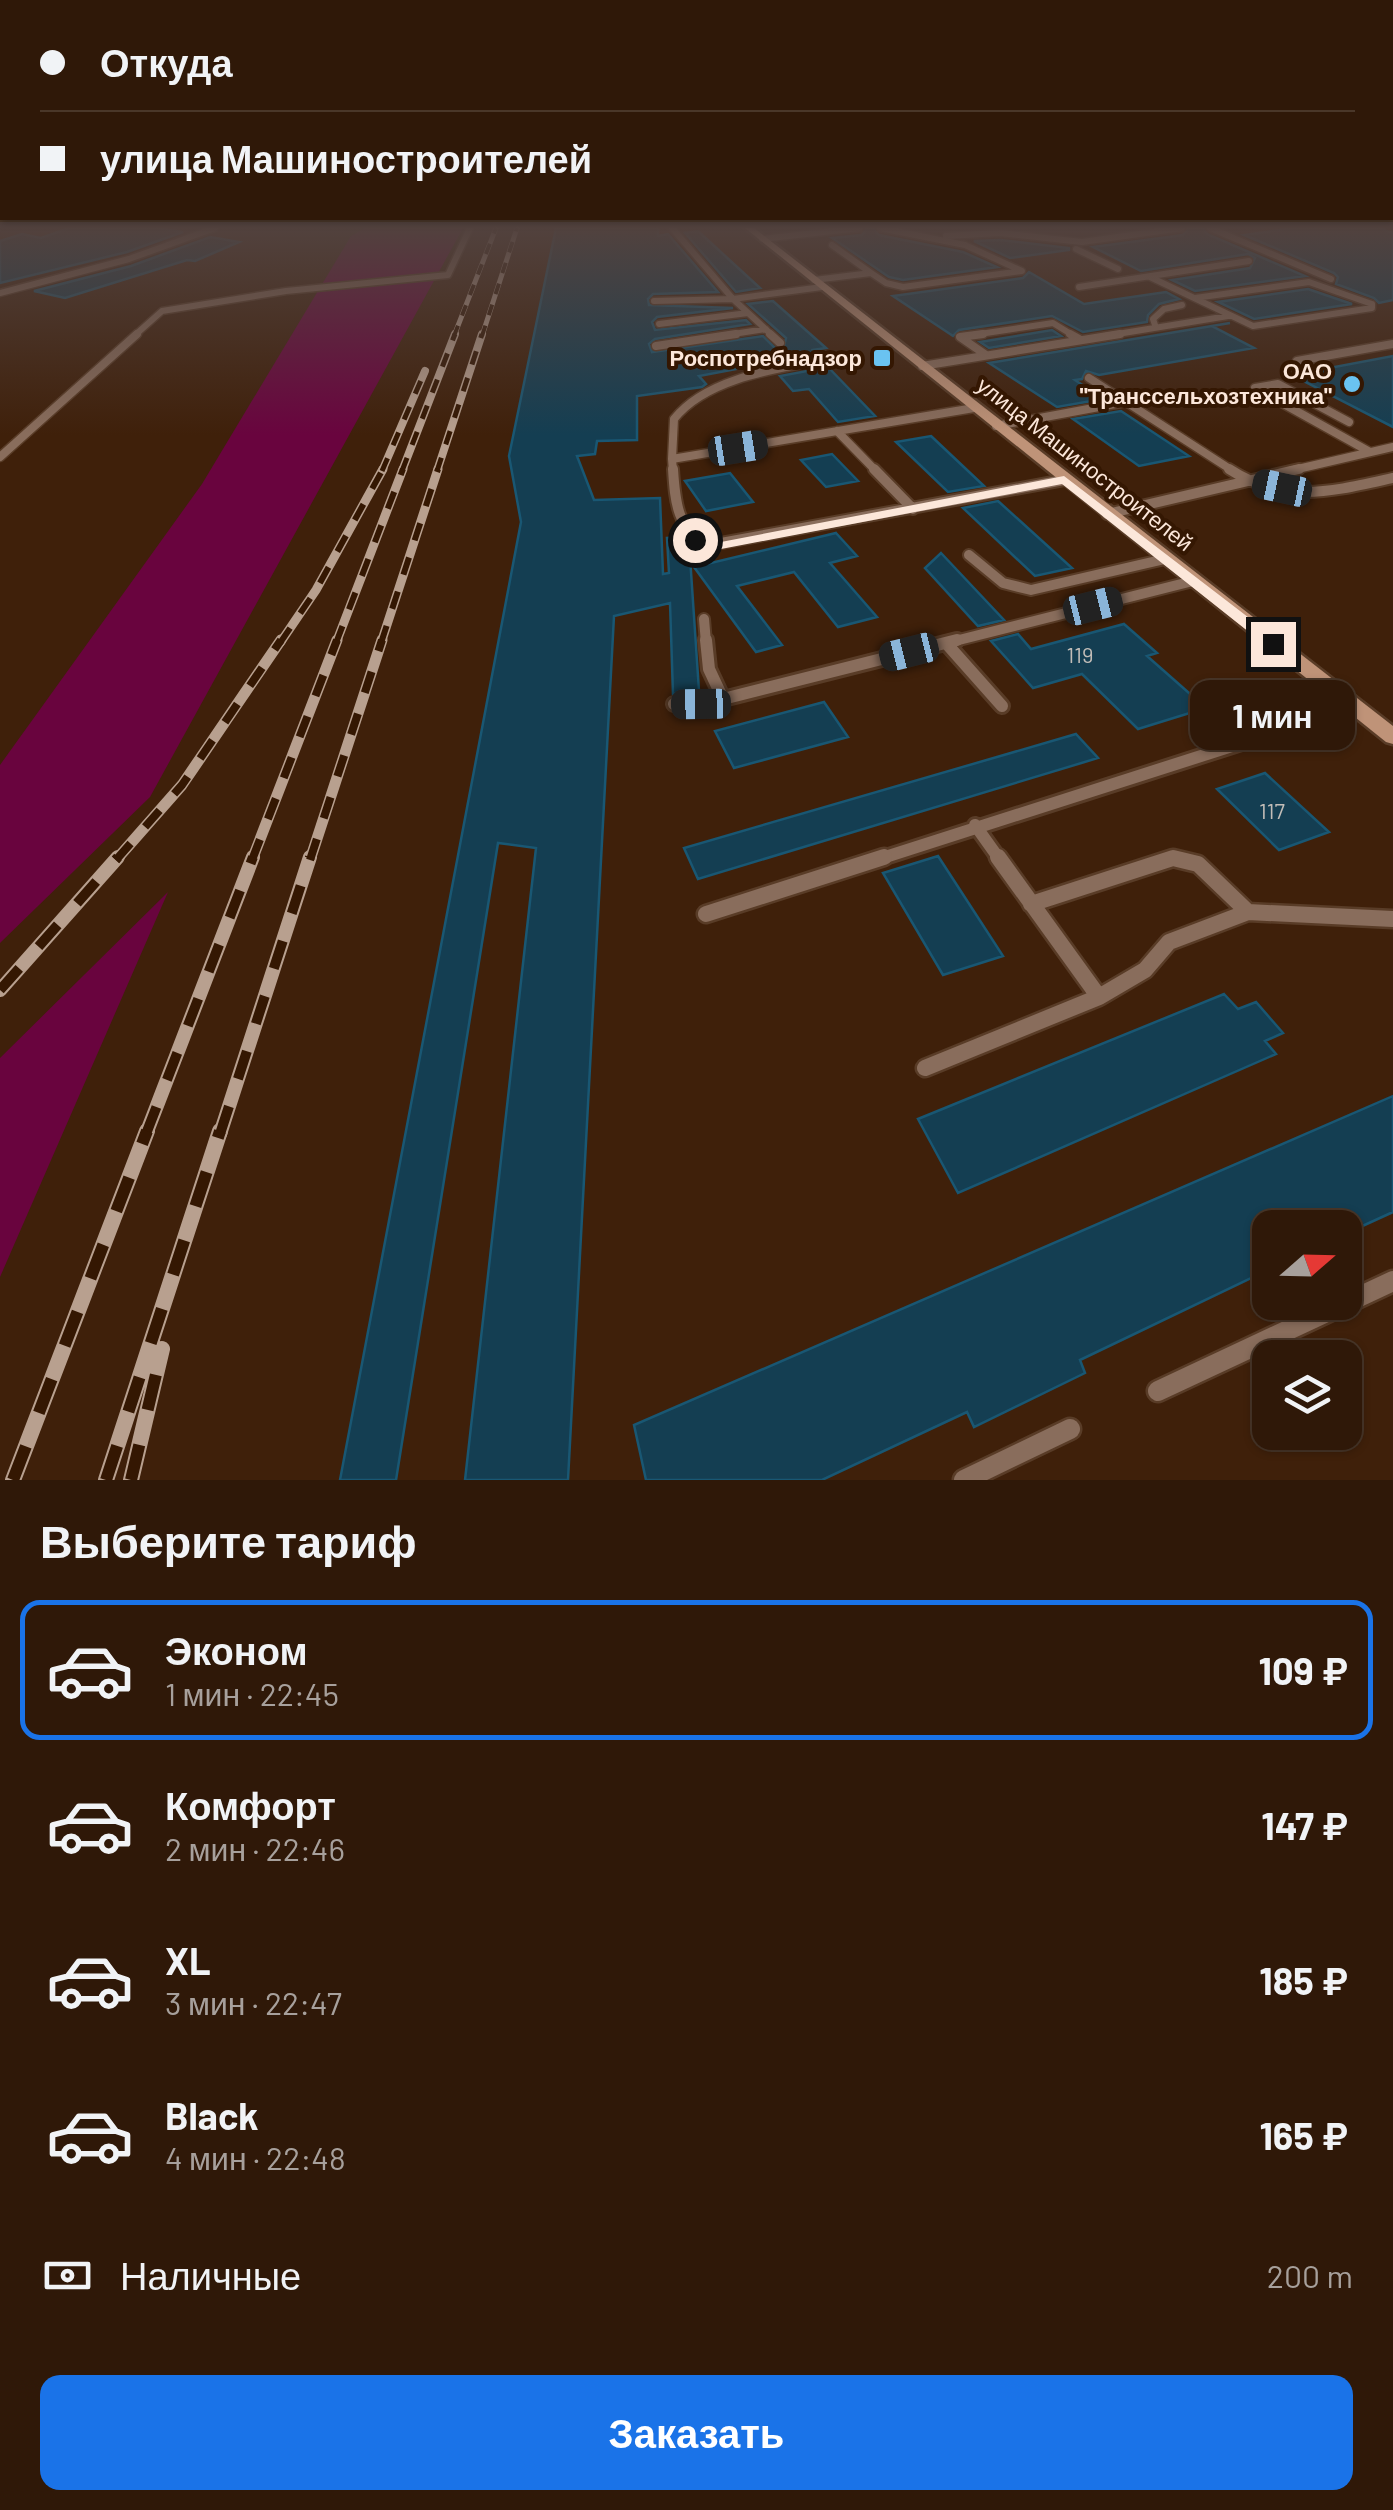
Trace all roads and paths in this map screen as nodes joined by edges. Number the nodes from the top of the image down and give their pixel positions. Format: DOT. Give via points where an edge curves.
graph roads {
  1 [pos="248,297"];
  2 [pos="744,297"];
  3 [pos="835,297"];
  4 [pos="1200,297"];
  5 [pos="1355,297"];
  6 [pos="1193,298"];
  7 [pos="733,299"];
  8 [pos="654,300"];
  9 [pos="1182,305"];
  10 [pos="748,313"];
  11 [pos="1228,316"];
  12 [pos="659,324"];
  13 [pos="1155,325"];
  14 [pos="766,329"];
  15 [pos="1078,339"];
  16 [pos="780,343"];
  17 [pos="1393,344"];
  18 [pos="656,346"];
  19 [pos="986,355"];
  20 [pos="834,358"];
  21 [pos="1297,360"];
  22 [pos="922,366"];
  23 [pos="1089,378"];
  24 [pos="1126,402"];
  25 [pos="974,408"];
  26 [pos="1348,422"];
  27 [pos="996,426"];
  28 [pos="837,431"];
  29 [pos="1393,447"];
  30 [pos="1370,452"];
  31 [pos="0,457"];
  32 [pos="672,458"];
  33 [pos="1393,478"];
  34 [pos="1064,480"];
  35 [pos="1248,481"];
  36 [pos="913,509"];
  37 [pos="1108,514"];
  38 [pos="969,555"];
  39 [pos="1165,558"];
  40 [pos="1193,580"];
  41 [pos="704,619"];
  42 [pos="946,643"];
  43 [pos="723,699"];
  44 [pos="674,704"];
  45 [pos="1002,706"];
  46 [pos="1354,706"];
  47 [pos="1393,737"];
  48 [pos="974,826"];
  49 [pos="1031,904"];
  50 [pos="1248,912"];
  51 [pos="706,914"];
  52 [pos="1393,920"];
  53 [pos="1099,997"];
  54 [pos="925,1068"];
  55 [pos="1393,1280"];
  56 [pos="1158,1391"];
  57 [pos="1070,1429"];
  58 [pos="964,1480"];
  1 -- 31 [label="lane" via="162,311"];
  2 -- 7 [label="lane"];
  3 -- 22 [label="main road, улица Машиностроителей"];
  4 -- 6 [label="lane"];
  5 -- 11 [label="lane" via="1375,306 1262,327"];
  6 -- 11 [label="lane"];
  7 -- 8 [label="lane"];
  7 -- 10 [label="lane"];
  9 -- 13 [label="lane" via="1164,308 1152,319"];
  10 -- 12 [label="lane"];
  10 -- 14 [label="lane"];
  11 -- 13 [label="lane"];
  13 -- 15 [label="lane"];
  14 -- 16 [label="lane"];
  14 -- 18 [label="lane"];
  15 -- 19 [label="lane"];
  15 -- 19 [label="lane" via="1053,323 960,337"];
  17 -- 21 [label="lane"];
  19 -- 22 [label="lane"];
  20 -- 32 [label="lane" via="760,372 682,408 673,421"];
  22 -- 25 [label="main road, улица Машиностроителей"];
  23 -- 24 [label="lane"];
  24 -- 27 [label="lane"];
  24 -- 35 [label="lane"];
  25 -- 27 [label="main road, улица Машиностроителей"];
  25 -- 28 [label="lane"];
  26 -- 30 [label="lane" via="1278,384 1256,388"];
  27 -- 34 [label="main road, улица Машиностроителей"];
  28 -- 32 [label="lane"];
  28 -- 36 [label="lane"];
  29 -- 30 [label="lane"];
  30 -- 35 [label="lane"];
  32 -- 36 [label="lane" via="682,523 710,546"];
  33 -- 35 [label="lane" via="1316,495"];
  34 -- 36 [label="lane"];
  34 -- 37 [label="main road, улица Машиностроителей"];
  35 -- 37 [label="lane"];
  37 -- 39 [label="main road, улица Машиностроителей"];
  38 -- 39 [label="lane" via="1003,583 1031,590"];
  39 -- 40 [label="main road, улица Машиностроителей"];
  40 -- 42 [label="lane"];
  40 -- 46 [label="main road, улица Машиностроителей"];
  41 -- 43 [label="lane" via="709,669"];
  42 -- 43 [label="lane"];
  42 -- 45 [label="lane"];
  43 -- 44 [label="lane"];
  46 -- 47 [label="main road, улица Машиностроителей"];
  46 -- 48 [label="lane"];
  48 -- 49 [label="lane"];
  48 -- 51 [label="lane"];
  49 -- 50 [label="lane" via="1173,858 1198,864"];
  49 -- 53 [label="lane"];
  50 -- 52 [label="lane"];
  50 -- 53 [label="lane" via="1169,942 1145,970"];
  53 -- 54 [label="lane"];
  55 -- 56 [label="lane"];
  57 -- 58 [label="lane"];
}
